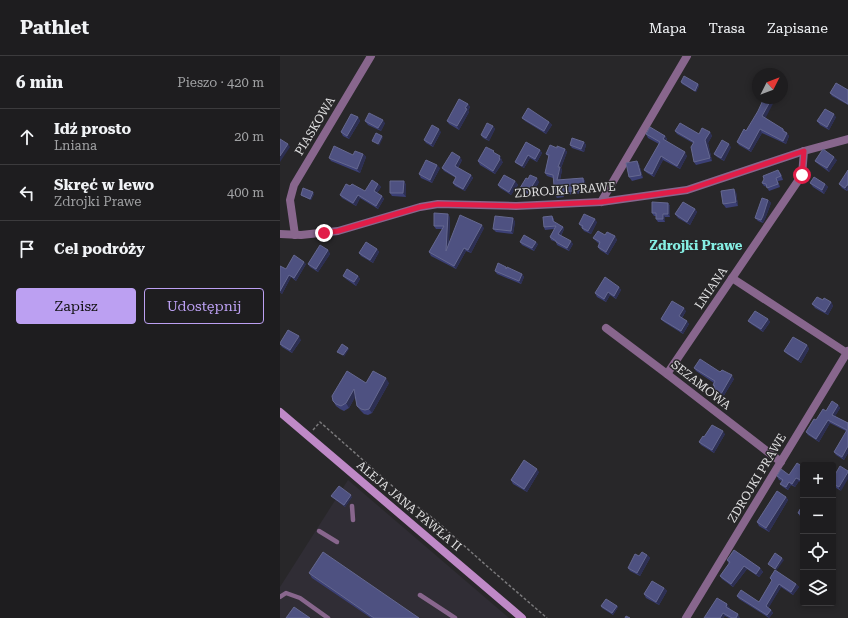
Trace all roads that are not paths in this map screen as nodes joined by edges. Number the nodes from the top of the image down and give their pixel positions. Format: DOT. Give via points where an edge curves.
graph roads {
  1 [pos="371,56"];
  2 [pos="687,56"];
  3 [pos="848,139"];
  4 [pos="804,151"];
  5 [pos="601,202"];
  6 [pos="280,234"];
  7 [pos="295,235"];
  8 [pos="732,278"];
  9 [pos="606,328"];
  10 [pos="847,352"];
  11 [pos="667,374"];
  12 [pos="280,412"];
  13 [pos="781,462"];
  14 [pos="352,506"];
  15 [pos="353,520"];
  16 [pos="319,531"];
  17 [pos="337,542"];
  18 [pos="420,595"];
  19 [pos="280,597"];
  20 [pos="328,618"];
  21 [pos="455,618"];
  22 [pos="522,618"];
  23 [pos="686,618"];
  1 -- 7 [label="street, PIASKOWA" via="294,185 290,200"];
  2 -- 5 [label="street"];
  3 -- 4 [label="street, ZDROJKI PRAWE"];
  4 -- 5 [label="street, ZDROJKI PRAWE" via="687,190"];
  4 -- 8 [label="street, LNIANA" via="802,175"];
  5 -- 7 [label="street, ZDROJKI PRAWE" via="516,206 438,204 338,231"];
  6 -- 7 [label="street, ZDROJKI PRAWE"];
  8 -- 10 [label="street"];
  8 -- 11 [label="street, LNIANA"];
  9 -- 11 [label="street, SEZAMOWA"];
  10 -- 13 [label="street, ZDROJKI PRAWE"];
  11 -- 13 [label="street, SEZAMOWA"];
  12 -- 22 [label="main road, ALEJA JANA PAWŁA II"];
  13 -- 23 [label="street, ZDROJKI PRAWE"];
  14 -- 15 [label="lane"];
  16 -- 17 [label="lane"];
  18 -- 21 [label="lane"];
  19 -- 20 [label="lane" via="286,593 300,598"];
}
